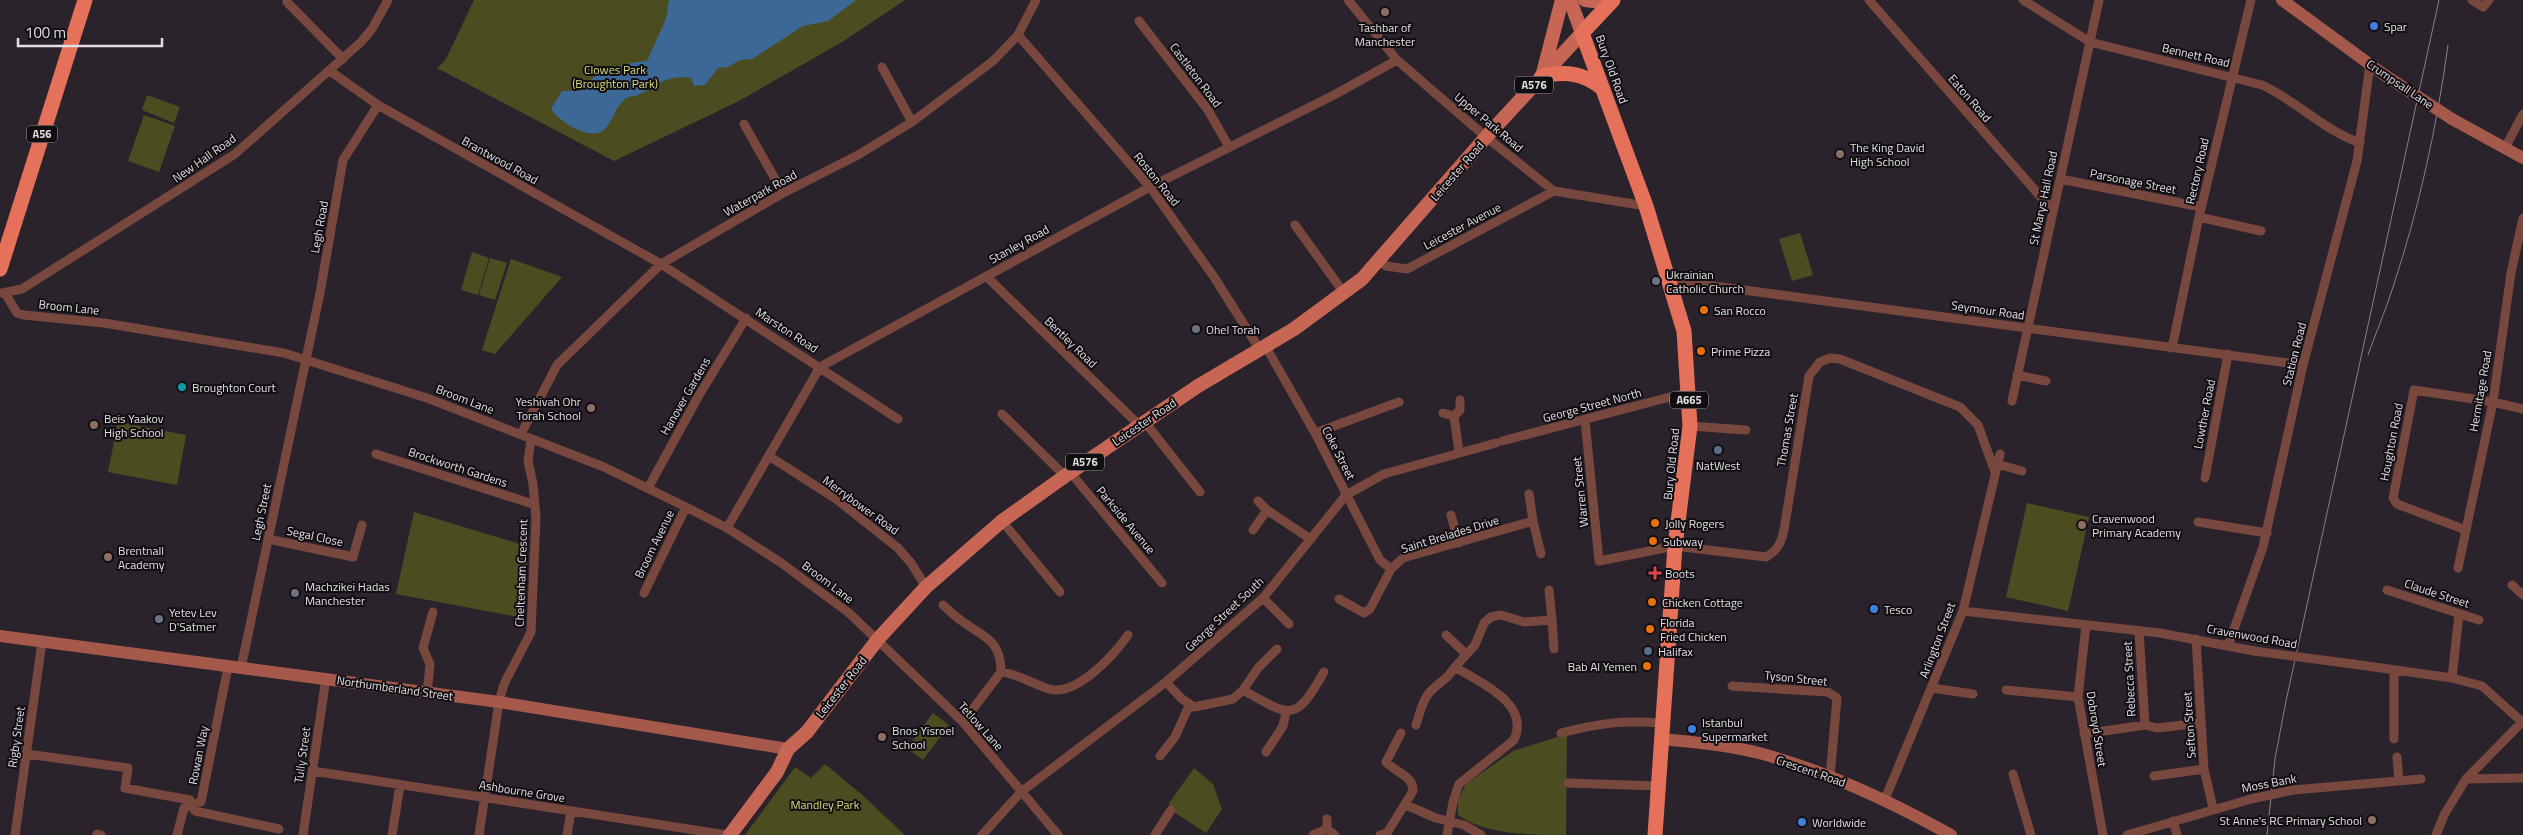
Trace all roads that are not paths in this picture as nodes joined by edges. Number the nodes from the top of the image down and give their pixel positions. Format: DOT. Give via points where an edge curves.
graph roads {
  1 [pos="85,0"];
  2 [pos="388,0"];
  3 [pos="1036,0"];
  4 [pos="1348,0"];
  5 [pos="1562,0"];
  6 [pos="1570,0"];
  7 [pos="1585,0"];
  8 [pos="1869,0"];
  9 [pos="2023,0"];
  10 [pos="2099,0"];
  11 [pos="2251,0"];
  12 [pos="2282,0"];
  13 [pos="2472,0"];
  14 [pos="2489,0"];
  15 [pos="287,2"];
  16 [pos="1611,2"];
  17 [pos="1139,21"];
  18 [pos="1582,33"];
  19 [pos="1018,36"];
  20 [pos="2090,42"];
  21 [pos="343,59"];
  22 [pos="1397,60"];
  23 [pos="2370,64"];
  24 [pos="882,66"];
  25 [pos="330,71"];
  26 [pos="1542,76"];
  27 [pos="2232,76"];
  28 [pos="1604,90"];
  29 [pos="378,105"];
  30 [pos="2523,114"];
  31 [pos="912,122"];
  32 [pos="744,124"];
  33 [pos="1486,137"];
  34 [pos="2360,143"];
  35 [pos="1229,147"];
  36 [pos="2505,148"];
  37 [pos="2523,158"];
  38 [pos="2060,179"];
  39 [pos="1150,187"];
  40 [pos="1554,191"];
  41 [pos="783,192"];
  42 [pos="1646,206"];
  43 [pos="2201,207"];
  44 [pos="2053,211"];
  45 [pos="2199,217"];
  46 [pos="2523,218"];
  47 [pos="1295,225"];
  48 [pos="2261,231"];
  49 [pos="1380,260"];
  50 [pos="661,264"];
  51 [pos="0,269"];
  52 [pos="986,276"];
  53 [pos="1669,280"];
  54 [pos="2,293"];
  55 [pos="1344,293"];
  56 [pos="746,318"];
  57 [pos="2027,328"];
  58 [pos="1263,348"];
  59 [pos="2172,348"];
  60 [pos="2228,354"];
  61 [pos="306,361"];
  62 [pos="2303,365"];
  63 [pos="820,367"];
  64 [pos="2017,375"];
  65 [pos="2046,381"];
  66 [pos="1689,392"];
  67 [pos="1460,400"];
  68 [pos="2012,401"];
  69 [pos="1399,402"];
  70 [pos="2493,402"];
  71 [pos="2523,409"];
  72 [pos="1443,413"];
  73 [pos="1002,414"];
  74 [pos="1454,416"];
  75 [pos="898,419"];
  76 [pos="1585,420"];
  77 [pos="1141,423"];
  78 [pos="1690,426"];
  79 [pos="1746,430"];
  80 [pos="1315,433"];
  81 [pos="521,434"];
  82 [pos="531,439"];
  83 [pos="1499,442"];
  84 [pos="1459,452"];
  85 [pos="376,454"];
  86 [pos="2000,454"];
  87 [pos="768,456"];
  88 [pos="1996,468"];
  89 [pos="2022,471"];
  90 [pos="1068,474"];
  91 [pos="2205,478"];
  92 [pos="648,488"];
  93 [pos="1200,492"];
  94 [pos="1529,494"];
  95 [pos="1346,495"];
  96 [pos="1258,501"];
  97 [pos="533,504"];
  98 [pos="686,507"];
  99 [pos="1267,510"];
  100 [pos="1451,515"];
  101 [pos="1002,521"];
  102 [pos="1533,521"];
  103 [pos="2198,522"];
  104 [pos="362,525"];
  105 [pos="727,528"];
  106 [pos="1253,530"];
  107 [pos="2466,530"];
  108 [pos="2267,533"];
  109 [pos="1309,538"];
  110 [pos="268,539"];
  111 [pos="1459,543"];
  112 [pos="1675,546"];
  113 [pos="1541,554"];
  114 [pos="1599,561"];
  115 [pos="2458,568"];
  116 [pos="1391,569"];
  117 [pos="1162,583"];
  118 [pos="2512,585"];
  119 [pos="926,587"];
  120 [pos="1549,590"];
  121 [pos="2386,590"];
  122 [pos="1060,592"];
  123 [pos="644,593"];
  124 [pos="2523,595"];
  125 [pos="1263,598"];
  126 [pos="1339,599"];
  127 [pos="943,605"];
  128 [pos="1964,611"];
  129 [pos="433,612"];
  130 [pos="2459,614"];
  131 [pos="1552,620"];
  132 [pos="2479,620"];
  133 [pos="1289,624"];
  134 [pos="2086,625"];
  135 [pos="2140,631"];
  136 [pos="1128,634"];
  137 [pos="1446,635"];
  138 [pos="0,636"];
  139 [pos="878,639"];
  140 [pos="2196,639"];
  141 [pos="42,642"];
  142 [pos="2228,646"];
  143 [pos="1278,649"];
  144 [pos="1554,649"];
  145 [pos="1466,654"];
  146 [pos="228,666"];
  147 [pos="1455,667"];
  148 [pos="241,668"];
  149 [pos="2394,670"];
  150 [pos="1001,672"];
  151 [pos="1324,672"];
  152 [pos="326,678"];
  153 [pos="2452,678"];
  154 [pos="1166,682"];
  155 [pos="1732,686"];
  156 [pos="1932,688"];
  157 [pos="1243,690"];
  158 [pos="2006,690"];
  159 [pos="427,694"];
  160 [pos="1973,694"];
  161 [pos="2078,697"];
  162 [pos="499,702"];
  163 [pos="1189,706"];
  164 [pos="1286,712"];
  165 [pos="963,722"];
  166 [pos="2522,722"];
  167 [pos="1663,723"];
  168 [pos="2201,723"];
  169 [pos="1416,725"];
  170 [pos="2144,725"];
  171 [pos="1401,733"];
  172 [pos="1561,733"];
  173 [pos="2084,734"];
  174 [pos="1662,739"];
  175 [pos="2394,739"];
  176 [pos="788,749"];
  177 [pos="1266,752"];
  178 [pos="27,754"];
  179 [pos="1160,756"];
  180 [pos="2397,757"];
  181 [pos="2204,769"];
  182 [pos="313,771"];
  183 [pos="2013,774"];
  184 [pos="2154,776"];
  185 [pos="1830,777"];
  186 [pos="2523,778"];
  187 [pos="2421,779"];
  188 [pos="2466,779"];
  189 [pos="2399,781"];
  190 [pos="1568,783"];
  191 [pos="400,784"];
  192 [pos="1659,786"];
  193 [pos="1021,792"];
  194 [pos="484,798"];
  195 [pos="1884,800"];
  196 [pos="1406,805"];
  197 [pos="192,806"];
  198 [pos="2213,808"];
  199 [pos="1171,810"];
  200 [pos="571,811"];
  201 [pos="1327,818"];
  202 [pos="1450,821"];
  203 [pos="2173,821"];
  204 [pos="279,829"];
  205 [pos="1331,832"];
  206 [pos="96,834"];
  207 [pos="15,835"];
  208 [pos="101,835"];
  209 [pos="177,835"];
  210 [pos="303,835"];
  211 [pos="392,835"];
  212 [pos="479,835"];
  213 [pos="567,835"];
  214 [pos="729,835"];
  215 [pos="982,835"];
  216 [pos="1058,835"];
  217 [pos="1155,835"];
  218 [pos="1313,835"];
  219 [pos="1380,835"];
  220 [pos="1447,835"];
  221 [pos="1481,835"];
  222 [pos="1655,835"];
  223 [pos="1951,835"];
  224 [pos="2031,835"];
  225 [pos="2103,835"];
  226 [pos="2127,835"];
  227 [pos="2177,835"];
  228 [pos="2436,835"];
  1 -- 51 [label="highway, A56"];
  2 -- 21 [label="street, New Hall Road" via="372,29"];
  3 -- 19 [label="street, Waterpark Road"];
  4 -- 22 [label="street, Upper Park Road"];
  5 -- 26 [label="main road"];
  6 -- 18 [label="main road, Bury Old Road / A665"];
  7 -- 16 [label="main road"];
  8 -- 44 [label="street, Eaton Road"];
  9 -- 20 [label="street, Bennett Road"];
  10 -- 20 [label="street, St Marys Hall Road"];
  11 -- 27 [label="street, Rectory Road"];
  12 -- 23 [label="street, Crumpsall Lane"];
  13 -- 14 [label="street" via="2483,8"];
  15 -- 21 [label="street"];
  16 -- 18 [label="highway, A576"];
  17 -- 35 [label="street, Castleton Road" via="1208,110"];
  18 -- 26 [label="main road, Leicester Road / A576"];
  18 -- 28 [label="highway, Bury Old Road / A665"];
  19 -- 31 [label="street, Waterpark Road" via="993,61"];
  19 -- 39 [label="street, Roston Road"];
  20 -- 27 [label="street, Bennett Road"];
  20 -- 38 [label="street, St Marys Hall Road"];
  21 -- 25 [label="street, New Hall Road"];
  22 -- 33 [label="street, Upper Park Road"];
  22 -- 35 [label="street, Stanley Road"];
  23 -- 34 [label="street, Station Road"];
  23 -- 36 [label="street, Crumpsall Lane, bridge" via="2452,118"];
  24 -- 31 [label="street"];
  25 -- 29 [label="street, Brantwood Road"];
  25 -- 54 [label="street, New Hall Road" via="235,154 22,289"];
  26 -- 28 [label="highway" via="1575,74 1595,82"];
  26 -- 33 [label="main road, Leicester Road / A576"];
  27 -- 34 [label="street, Bennett Road" via="2280,93 2313,120"];
  27 -- 43 [label="street, Rectory Road"];
  28 -- 42 [label="highway, Bury Old Road / A665"];
  29 -- 50 [label="street, Brantwood Road"];
  29 -- 61 [label="street, Legh Road" via="343,160"];
  30 -- 36 [label="street"];
  31 -- 41 [label="street, Waterpark Road" via="858,155"];
  32 -- 41 [label="street"];
  33 -- 40 [label="street, Upper Park Road"];
  33 -- 49 [label="main road, Leicester Road / A576"];
  34 -- 62 [label="street, Station Road"];
  35 -- 39 [label="street, Stanley Road"];
  36 -- 37 [label="street, Crumpsall Lane"];
  38 -- 43 [label="street, Parsonage Street"];
  38 -- 44 [label="street, St Marys Hall Road"];
  39 -- 52 [label="street, Stanley Road"];
  39 -- 58 [label="street, Roston Road"];
  40 -- 42 [label="street, Upper Park Road"];
  40 -- 49 [label="street, Leicester Avenue" via="1406,269 1386,266"];
  41 -- 50 [label="street, Waterpark Road"];
  42 -- 53 [label="highway, Bury Old Road / A665"];
  43 -- 45 [label="street, Rectory Road"];
  44 -- 57 [label="street, St Marys Hall Road"];
  45 -- 48 [label="street"];
  45 -- 59 [label="street, Rectory Road"];
  46 -- 70 [label="street, Hermitage Road" via="2510,273"];
  47 -- 55 [label="street"];
  49 -- 55 [label="main road, Leicester Road / A576"];
  50 -- 56 [label="street, Marston Road"];
  50 -- 81 [label="street, Waterpark Road" via="558,365"];
  52 -- 63 [label="street, Stanley Road"];
  52 -- 77 [label="street, Bentley Road"];
  53 -- 57 [label="street, Seymour Road"];
  53 -- 66 [label="highway, Bury Old Road / A665" via="1684,331"];
  54 -- 61 [label="street, Broom Lane" via="17,314 24,316 104,323 284,353"];
  55 -- 58 [label="main road, Leicester Road / A576"];
  56 -- 63 [label="street, Marston Road"];
  56 -- 92 [label="street, Hanover Gardens"];
  57 -- 59 [label="street, Seymour Road"];
  57 -- 64 [label="street, St Marys Hall Road"];
  58 -- 77 [label="main road, Leicester Road / A576"];
  58 -- 80 [label="street, Coke Street"];
  59 -- 60 [label="street, Seymour Road"];
  60 -- 62 [label="street, Seymour Road"];
  60 -- 91 [label="street, Lowther Road"];
  61 -- 81 [label="street, Broom Lane" via="396,387"];
  61 -- 110 [label="street, Legh Street"];
  62 -- 108 [label="street, Station Road"];
  63 -- 75 [label="street, Marston Road"];
  63 -- 87 [label="street"];
  64 -- 65 [label="street"];
  64 -- 68 [label="street, St Marys Hall Road"];
  66 -- 76 [label="street, George Street North"];
  66 -- 78 [label="highway, Bury Old Road / A665"];
  67 -- 74 [label="street" via="1460,410"];
  69 -- 80 [label="street"];
  70 -- 71 [label="street"];
  70 -- 107 [label="street, Hermitage Road"];
  70 -- 107 [label="street, Houghton Road" via="2414,390 2393,498 2397,504"];
  72 -- 74 [label="street"];
  73 -- 90 [label="street, Parkside Avenue"];
  74 -- 84 [label="street"];
  76 -- 83 [label="street, George Street North"];
  76 -- 114 [label="street, Warren Street"];
  77 -- 90 [label="main road, Leicester Road / A576"];
  77 -- 93 [label="street, Bentley Road"];
  78 -- 79 [label="street"];
  78 -- 112 [label="highway, Bury Old Road / A665"];
  80 -- 95 [label="street, Coke Street"];
  81 -- 82 [label="street, Broom Lane"];
  82 -- 92 [label="street, Broom Lane"];
  82 -- 97 [label="street, Cheltenham Crescent" via="528,461"];
  83 -- 84 [label="street, George Street South"];
  84 -- 95 [label="street, George Street South" via="1384,474"];
  85 -- 97 [label="street, Brockworth Gardens"];
  86 -- 88 [label="street, Arlington Street"];
  87 -- 105 [label="street"];
  87 -- 119 [label="street, Merrybower Road" via="836,499 898,548"];
  88 -- 89 [label="street"];
  88 -- 112 [label="street, Thomas Street" via="1978,426 1960,406 1856,364 1830,358 1817,364 1809,376 1779,546 1766,557"];
  88 -- 128 [label="street, Arlington Street"];
  90 -- 101 [label="main road, Leicester Road / A576"];
  90 -- 117 [label="street, Parkside Avenue"];
  92 -- 98 [label="street, Broom Lane"];
  94 -- 102 [label="street"];
  95 -- 109 [label="street, George Street South"];
  95 -- 116 [label="street, Coke Street" via="1380,560"];
  96 -- 99 [label="street"];
  97 -- 162 [label="street, Cheltenham Crescent" via="536,518 531,632 504,684"];
  98 -- 105 [label="street, Broom Lane"];
  98 -- 123 [label="street, Broom Avenue"];
  99 -- 106 [label="street"];
  99 -- 109 [label="street"];
  100 -- 111 [label="street"];
  101 -- 119 [label="main road, Leicester Road / A576"];
  101 -- 122 [label="street"];
  102 -- 111 [label="street, Saint Brelades Drive"];
  102 -- 113 [label="street"];
  103 -- 108 [label="street"];
  104 -- 110 [label="street, Segal Close" via="353,557"];
  105 -- 139 [label="street, Broom Lane" via="819,590"];
  107 -- 115 [label="street, Hermitage Road"];
  108 -- 142 [label="street, Station Road"];
  109 -- 125 [label="street, George Street South"];
  110 -- 148 [label="street, Legh Street"];
  111 -- 116 [label="street, Saint Brelades Drive" via="1403,558"];
  112 -- 114 [label="street, Thomas Street"];
  112 -- 167 [label="highway, Bury Old Road / A665"];
  116 -- 126 [label="street, Saint Brelades Drive" via="1364,613"];
  118 -- 124 [label="street"];
  119 -- 139 [label="main road, Leicester Road / A576"];
  120 -- 131 [label="street"];
  121 -- 130 [label="street, Claude Street"];
  125 -- 133 [label="street"];
  125 -- 154 [label="street, George Street South"];
  127 -- 150 [label="street" via="962,622 986,635 996,646"];
  128 -- 134 [label="street, Cravenwood Road"];
  128 -- 156 [label="street, Arlington Street"];
  129 -- 159 [label="street" via="423,648 430,664"];
  130 -- 132 [label="street, Claude Street"];
  130 -- 153 [label="street"];
  131 -- 144 [label="street"];
  131 -- 145 [label="street" via="1524,622 1501,615 1491,617"];
  134 -- 135 [label="street, Cravenwood Road"];
  134 -- 161 [label="street, Dobroyd Street"];
  135 -- 140 [label="street, Cravenwood Road"];
  135 -- 170 [label="street, Rebecca Street"];
  136 -- 150 [label="street" via="1111,656 1073,687 1049,689 1015,674"];
  137 -- 145 [label="street"];
  138 -- 141 [label="street, Northumberland Street"];
  139 -- 165 [label="street, Tetlow Lane"];
  139 -- 176 [label="main road, Leicester Road / A576" via="807,732"];
  140 -- 142 [label="street, Cravenwood Road"];
  140 -- 168 [label="street, Sefton Street"];
  141 -- 146 [label="street, Northumberland Street"];
  141 -- 178 [label="street, Rigby Street"];
  142 -- 149 [label="street, Cravenwood Road, bridge"];
  143 -- 157 [label="street" via="1258,668"];
  145 -- 147 [label="street"];
  146 -- 148 [label="street, Northumberland Street"];
  146 -- 197 [label="street, Rowan Way" via="201,802"];
  147 -- 169 [label="street" via="1447,680 1432,689 1423,703"];
  147 -- 202 [label="street" via="1506,699 1513,710 1518,731 1506,748 1463,779 1456,792"];
  148 -- 152 [label="street, Northumberland Street"];
  149 -- 153 [label="street, Cravenwood Road"];
  149 -- 175 [label="street"];
  150 -- 165 [label="street"];
  151 -- 164 [label="street" via="1308,700"];
  152 -- 159 [label="street, Northumberland Street"];
  152 -- 182 [label="street, Tully Street"];
  153 -- 166 [label="street, Cravenwood Road" via="2488,689"];
  154 -- 163 [label="street"];
  154 -- 193 [label="street, George Street South"];
  155 -- 185 [label="street, Tyson Street" via="1828,692 1837,698"];
  156 -- 160 [label="street"];
  156 -- 195 [label="street, Arlington Street"];
  157 -- 163 [label="street" via="1233,699 1199,707"];
  157 -- 164 [label="street" via="1276,710"];
  158 -- 161 [label="street"];
  159 -- 162 [label="street, Northumberland Street"];
  161 -- 173 [label="street, Dobroyd Street"];
  162 -- 176 [label="street, Northumberland Street"];
  162 -- 194 [label="street, Cheltenham Crescent"];
  163 -- 179 [label="street" via="1175,737"];
  164 -- 177 [label="street" via="1283,726"];
  165 -- 193 [label="street, Tetlow Lane"];
  166 -- 188 [label="street"];
  167 -- 172 [label="street" via="1624,720"];
  167 -- 174 [label="highway, Bury Old Road / A665"];
  168 -- 170 [label="street" via="2157,728"];
  168 -- 181 [label="street, Sefton Street"];
  170 -- 173 [label="street"];
  171 -- 196 [label="street" via="1386,762 1414,785"];
  173 -- 225 [label="street, Dobroyd Street"];
  174 -- 185 [label="street, Crescent Road" via="1759,753"];
  174 -- 192 [label="highway, A665"];
  176 -- 214 [label="main road, Leicester Road / A576" via="777,772"];
  178 -- 197 [label="street" via="128,768 125,788 190,800"];
  178 -- 207 [label="street, Rigby Street"];
  180 -- 189 [label="street"];
  181 -- 184 [label="street"];
  181 -- 198 [label="street, Sefton Street"];
  182 -- 191 [label="street, Ashbourne Grove"];
  182 -- 210 [label="street, Tully Street"];
  183 -- 224 [label="street"];
  185 -- 195 [label="street, Crescent Road"];
  186 -- 188 [label="street"];
  187 -- 189 [label="street, Moss Bank"];
  188 -- 228 [label="street"];
  189 -- 198 [label="street, Moss Bank, bridge" via="2293,790"];
  190 -- 192 [label="street"];
  191 -- 194 [label="street, Ashbourne Grove"];
  191 -- 211 [label="street"];
  192 -- 222 [label="highway, A665"];
  193 -- 215 [label="street, George Street South"];
  193 -- 216 [label="street, Tetlow Lane"];
  194 -- 200 [label="street, Ashbourne Grove"];
  194 -- 212 [label="street, Cheltenham Crescent"];
  195 -- 223 [label="street, Crescent Road"];
  196 -- 202 [label="street"];
  196 -- 219 [label="street" via="1387,833"];
  197 -- 204 [label="street" via="195,811"];
  197 -- 209 [label="street, Rowan Way" via="184,808"];
  198 -- 203 [label="street, Moss Bank"];
  199 -- 217 [label="street"];
  200 -- 213 [label="street"];
  200 -- 214 [label="street, Ashbourne Grove"];
  201 -- 205 [label="street"];
  202 -- 220 [label="street"];
  202 -- 221 [label="street"];
  203 -- 226 [label="street, Moss Bank"];
  203 -- 227 [label="street"];
  205 -- 218 [label="street"];
  206 -- 208 [label="street"];
}
